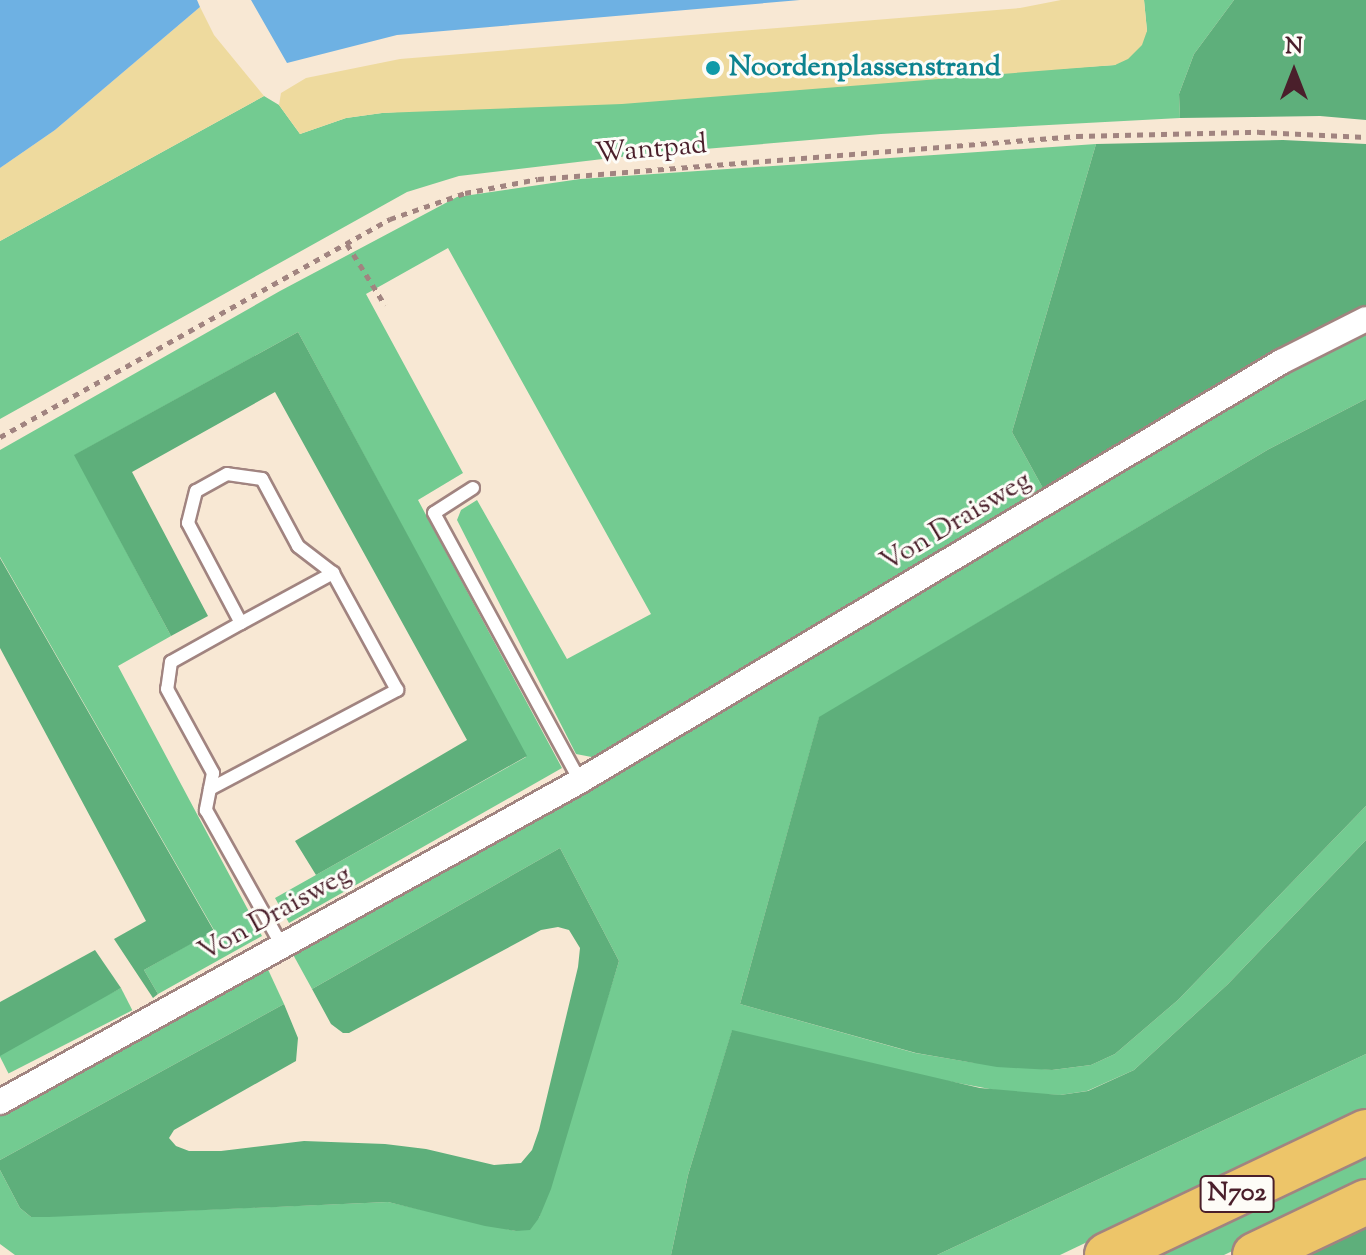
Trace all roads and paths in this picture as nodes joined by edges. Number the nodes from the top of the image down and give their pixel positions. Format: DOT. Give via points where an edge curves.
graph roads {
  1 [pos="1366,137"];
  2 [pos="347,244"];
  3 [pos="385,305"];
  4 [pos="1366,319"];
  5 [pos="0,437"];
  6 [pos="473,488"];
  7 [pos="333,573"];
  8 [pos="241,623"];
  9 [pos="580,781"];
  10 [pos="210,789"];
  11 [pos="281,944"];
  12 [pos="0,1102"];
  13 [pos="1366,1132"];
  14 [pos="1366,1202"];
  15 [pos="1107,1255"];
  16 [pos="1255,1255"];
  1 -- 2 [label="path, Wantpad" via="1259,132 1077,136 538,179 465,193 390,219"];
  2 -- 3 [label="path"];
  2 -- 5 [label="path, Wantpad"];
  4 -- 9 [label="street, Von Draisweg" via="1281,362"];
  6 -- 9 [label="lane" via="434,513"];
  7 -- 8 [label="lane"];
  7 -- 8 [label="lane" via="298,546 262,479 227,474 196,491 188,523"];
  7 -- 10 [label="lane" via="397,690"];
  8 -- 10 [label="lane" via="171,662 167,689 213,773"];
  9 -- 11 [label="street, Von Draisweg"];
  10 -- 11 [label="lane" via="206,810"];
  11 -- 12 [label="street, Von Draisweg"];
  13 -- 15 [label="highway, N702"];
  14 -- 16 [label="highway, N702"];
}
